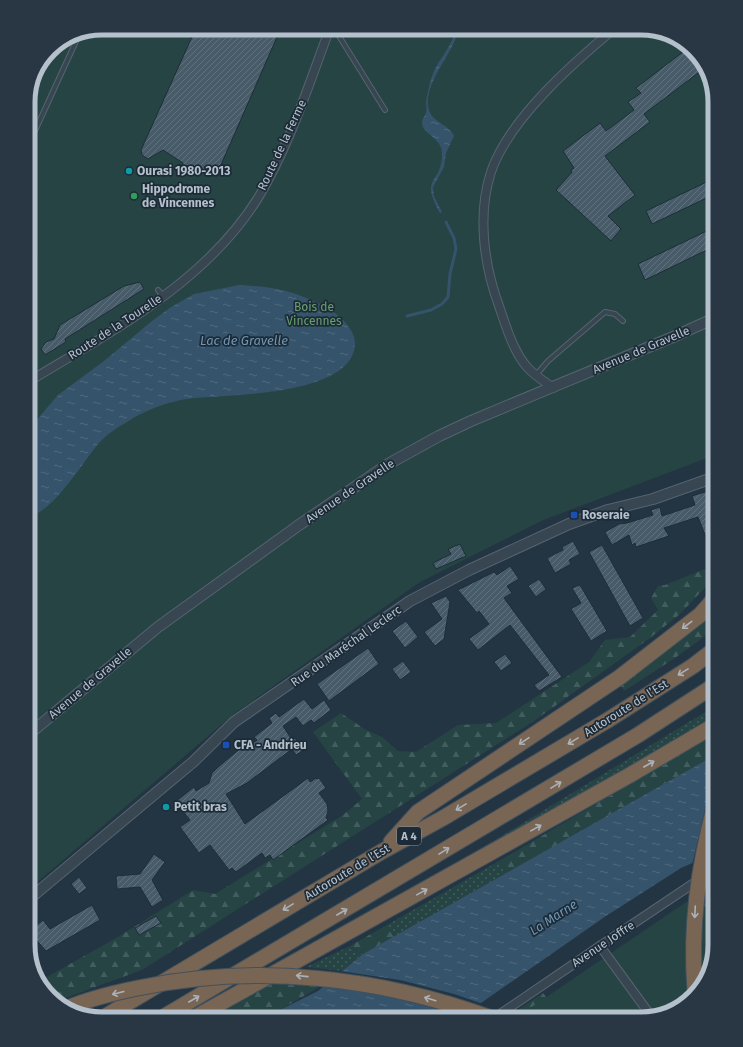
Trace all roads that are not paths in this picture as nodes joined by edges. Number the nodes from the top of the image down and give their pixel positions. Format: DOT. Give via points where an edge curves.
graph roads {
  1 [pos="328,35"];
  2 [pos="335,35"];
  3 [pos="606,35"];
  4 [pos="77,40"];
  5 [pos="385,110"];
  6 [pos="35,131"];
  7 [pos="199,268"];
  8 [pos="158,290"];
  9 [pos="163,297"];
  10 [pos="623,321"];
  11 [pos="708,321"];
  12 [pos="536,376"];
  13 [pos="35,378"];
  14 [pos="553,388"];
  15 [pos="708,479"];
  16 [pos="708,606"];
  17 [pos="708,654"];
  18 [pos="708,690"];
  19 [pos="35,729"];
  20 [pos="708,729"];
  21 [pos="708,837"];
  22 [pos="381,852"];
  23 [pos="708,876"];
  24 [pos="694,883"];
  25 [pos="35,894"];
  26 [pos="708,902"];
  27 [pos="600,946"];
  28 [pos="694,985"];
  29 [pos="75,1006"];
  30 [pos="647,1011"];
  31 [pos="113,1012"];
  32 [pos="172,1012"];
  33 [pos="205,1012"];
  34 [pos="471,1012"];
  35 [pos="503,1012"];
  1 -- 7 [label="street, Route de la Ferme" via="302,107 266,181 244,216"];
  2 -- 5 [label="lane"];
  3 -- 12 [label="street" via="550,87 508,138 491,173 484,228 488,267 497,301 513,343 526,367"];
  4 -- 6 [label="lane"];
  7 -- 9 [label="street, Route de la Tourelle"];
  8 -- 9 [label="lane"];
  9 -- 13 [label="street, Route de la Tourelle"];
  10 -- 12 [label="lane" via="615,314 605,312 548,361"];
  11 -- 14 [label="street, Avenue de Gravelle"];
  12 -- 14 [label="street"];
  14 -- 19 [label="street, Avenue de Gravelle" via="439,436 375,473 158,627"];
  15 -- 25 [label="street, Rue du Maréchal Leclerc" via="569,524 468,570 410,601 234,722 193,762"];
  16 -- 22 [label="highway, one-way" via="700,615 620,677 418,812"];
  17 -- 22 [label="highway, Autoroute de l’Est / A 4, one-way" via="608,720"];
  32 -- 18 [label="highway, A 4, one-way" via="638,735"];
  33 -- 20 [label="highway, one-way" via="624,779"];
  21 -- 28 [label="highway, one-way, bridge" via="696,893 692,955"];
  22 -- 31 [label="highway, Autoroute de l’Est / A 4, one-way"];
  23 -- 24 [label="street, Avenue Joffre"];
  24 -- 26 [label="street"];
  24 -- 27 [label="street, Avenue Joffre"];
  27 -- 30 [label="street"];
  27 -- 35 [label="street, Avenue Joffre"];
  34 -- 29 [label="highway, one-way, bridge" via="423,997 361,983 297,976 226,975 166,982 119,992"];
}
